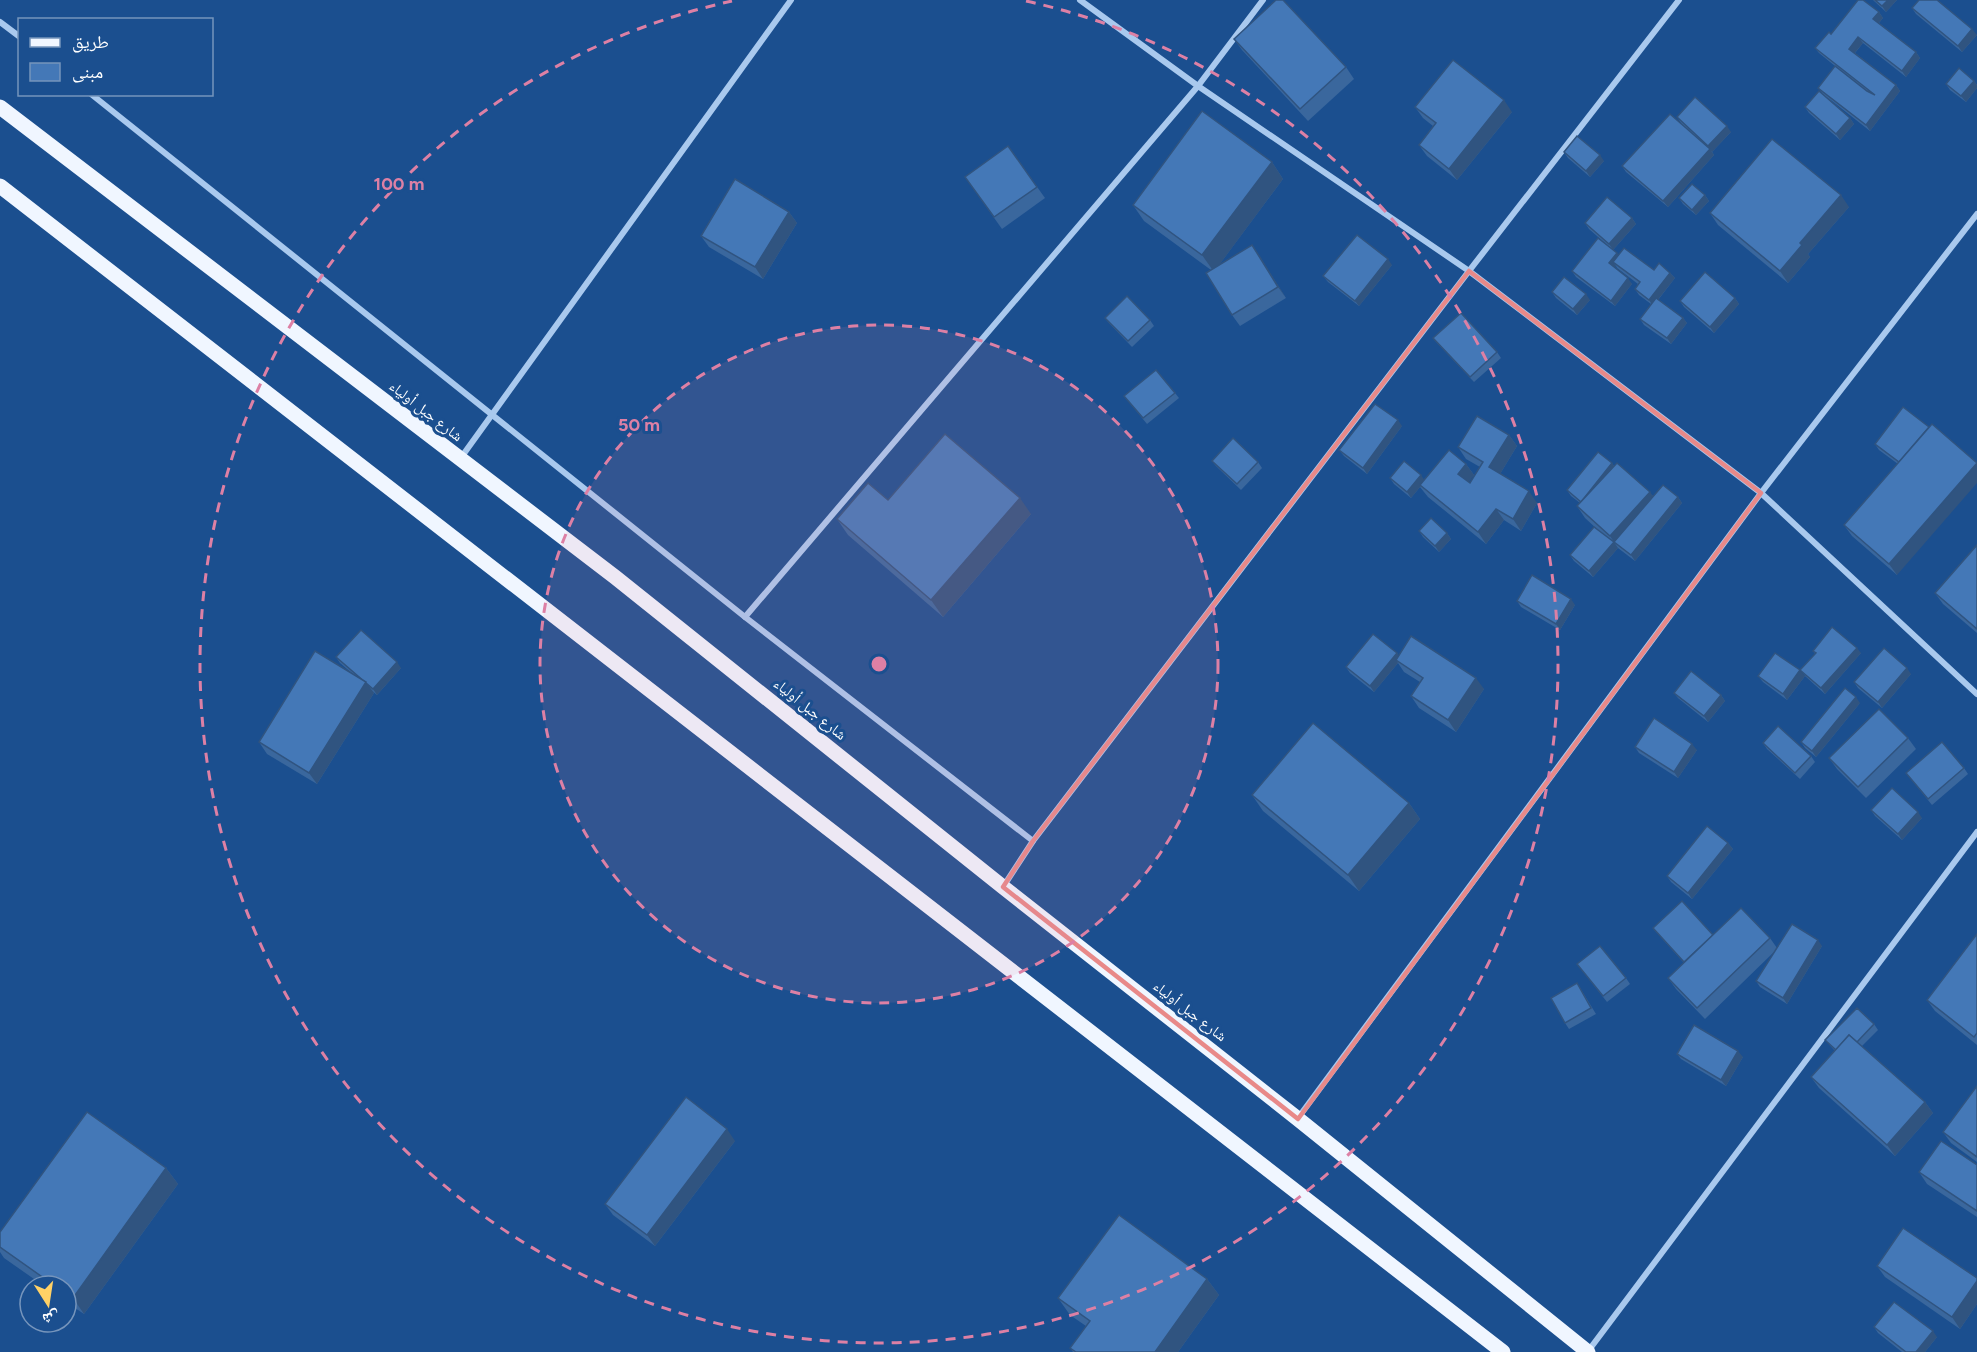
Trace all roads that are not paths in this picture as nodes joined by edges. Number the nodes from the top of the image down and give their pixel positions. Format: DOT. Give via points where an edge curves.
graph roads {
  1 [pos="791,0"];
  2 [pos="1080,0"];
  3 [pos="1263,0"];
  4 [pos="1679,0"];
  5 [pos="0,22"];
  6 [pos="18,36"];
  7 [pos="1198,86"];
  8 [pos="94,96"];
  9 [pos="0,107"];
  10 [pos="0,186"];
  11 [pos="1977,214"];
  12 [pos="1469,271"];
  13 [pos="492,414"];
  14 [pos="460,460"];
  15 [pos="1761,493"];
  16 [pos="745,617"];
  17 [pos="1977,694"];
  18 [pos="1977,832"];
  19 [pos="1033,841"];
  20 [pos="1003,887"];
  21 [pos="1298,1119"];
  22 [pos="1503,1352"];
  23 [pos="1588,1352"];
  1 -- 13 [label="street"];
  2 -- 7 [label="street"];
  3 -- 7 [label="street"];
  4 -- 12 [label="street"];
  5 -- 6 [label="street"];
  7 -- 12 [label="street"];
  7 -- 16 [label="street"];
  8 -- 13 [label="street"];
  9 -- 14 [label="main road, شارع جبل أولياء"];
  10 -- 22 [label="main road"];
  11 -- 15 [label="street"];
  12 -- 15 [label="street"];
  12 -- 19 [label="street"];
  13 -- 14 [label="street"];
  13 -- 16 [label="street"];
  14 -- 20 [label="main road, شارع جبل أولياء" via="615,577"];
  15 -- 17 [label="street"];
  15 -- 21 [label="street"];
  16 -- 19 [label="street"];
  18 -- 23 [label="street"];
  19 -- 20 [label="street"];
  20 -- 21 [label="main road, شارع جبل أولياء"];
  21 -- 23 [label="main road, شارع جبل أولياء"];
}
